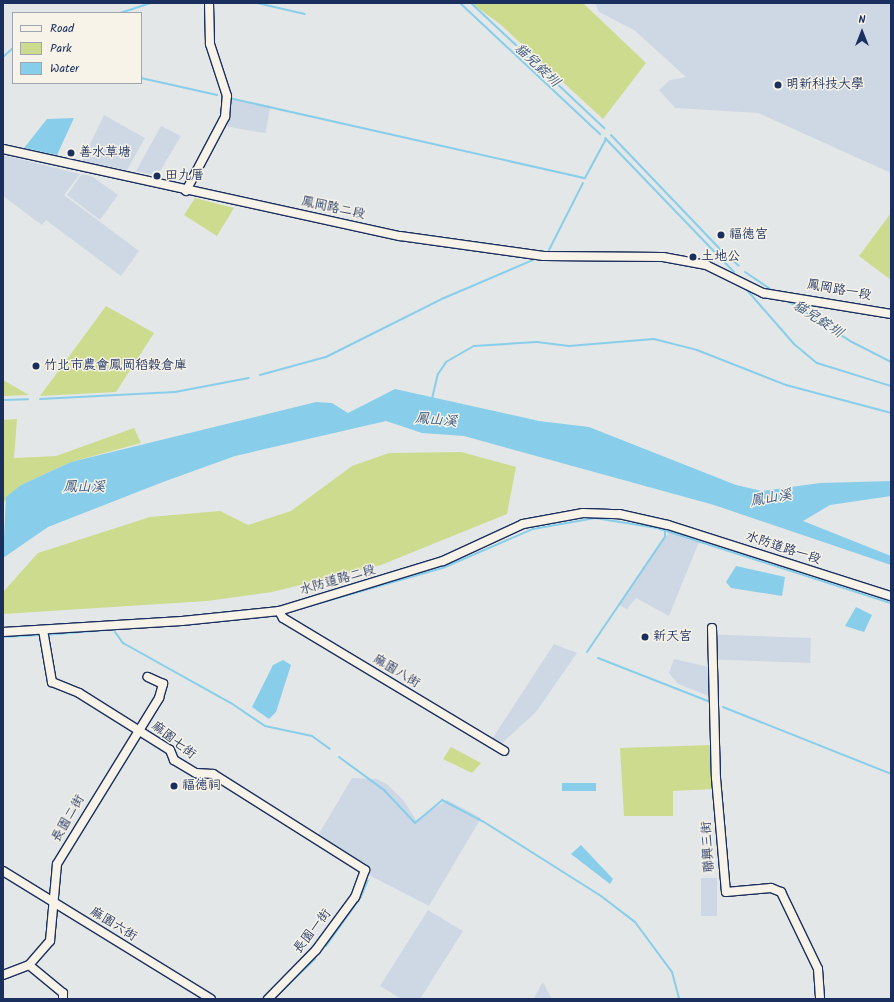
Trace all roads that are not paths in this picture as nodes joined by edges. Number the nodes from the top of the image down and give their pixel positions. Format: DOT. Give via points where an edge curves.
graph roads {
  1 [pos="209,3"];
  2 [pos="3,149"];
  3 [pos="186,191"];
  4 [pos="773,294"];
  5 [pos="891,314"];
  6 [pos="668,525"];
  7 [pos="891,596"];
  8 [pos="281,614"];
  9 [pos="712,628"];
  10 [pos="3,632"];
  11 [pos="44,634"];
  12 [pos="148,677"];
  13 [pos="138,729"];
  14 [pos="504,751"];
  15 [pos="365,870"];
  16 [pos="3,871"];
  17 [pos="54,903"];
  18 [pos="28,965"];
  19 [pos="3,975"];
  20 [pos="63,999"];
  21 [pos="211,999"];
  22 [pos="268,999"];
  23 [pos="820,999"];
  1 -- 3 [label="street" via="213,63 227,96 225,117"];
  2 -- 3 [label="street, 鳳岡路二段"];
  3 -- 4 [label="street, 鳳岡路二段" via="437,242 544,256 663,256 706,265"];
  4 -- 5 [label="street, 鳳岡路一段"];
  6 -- 7 [label="street, 水防道路一段"];
  6 -- 8 [label="street, 水防道路二段" via="619,514 553,516 523,524 443,561"];
  8 -- 11 [label="street, 水防道路二段"];
  8 -- 14 [label="street, 麻園八街"];
  9 -- 23 [label="street, 聯興三街" via="716,778 726,892 771,888 782,892 818,969"];
  10 -- 11 [label="street, 水防道路二段"];
  11 -- 13 [label="street, 麻園七街" via="52,682 79,693"];
  12 -- 13 [label="street, 長園二街" via="161,681 163,688"];
  13 -- 15 [label="street, 麻園七街" via="170,750 174,760 196,773 213,774"];
  13 -- 17 [label="street, 長園二街" via="57,864"];
  15 -- 22 [label="street, 長園一街" via="355,897 316,950"];
  16 -- 17 [label="street, 麻園六街"];
  17 -- 18 [label="street, 長園二街" via="50,941"];
  17 -- 21 [label="street, 麻園六街"];
  18 -- 19 [label="street, 長園二街"];
  18 -- 20 [label="street" via="63,993"];
}
